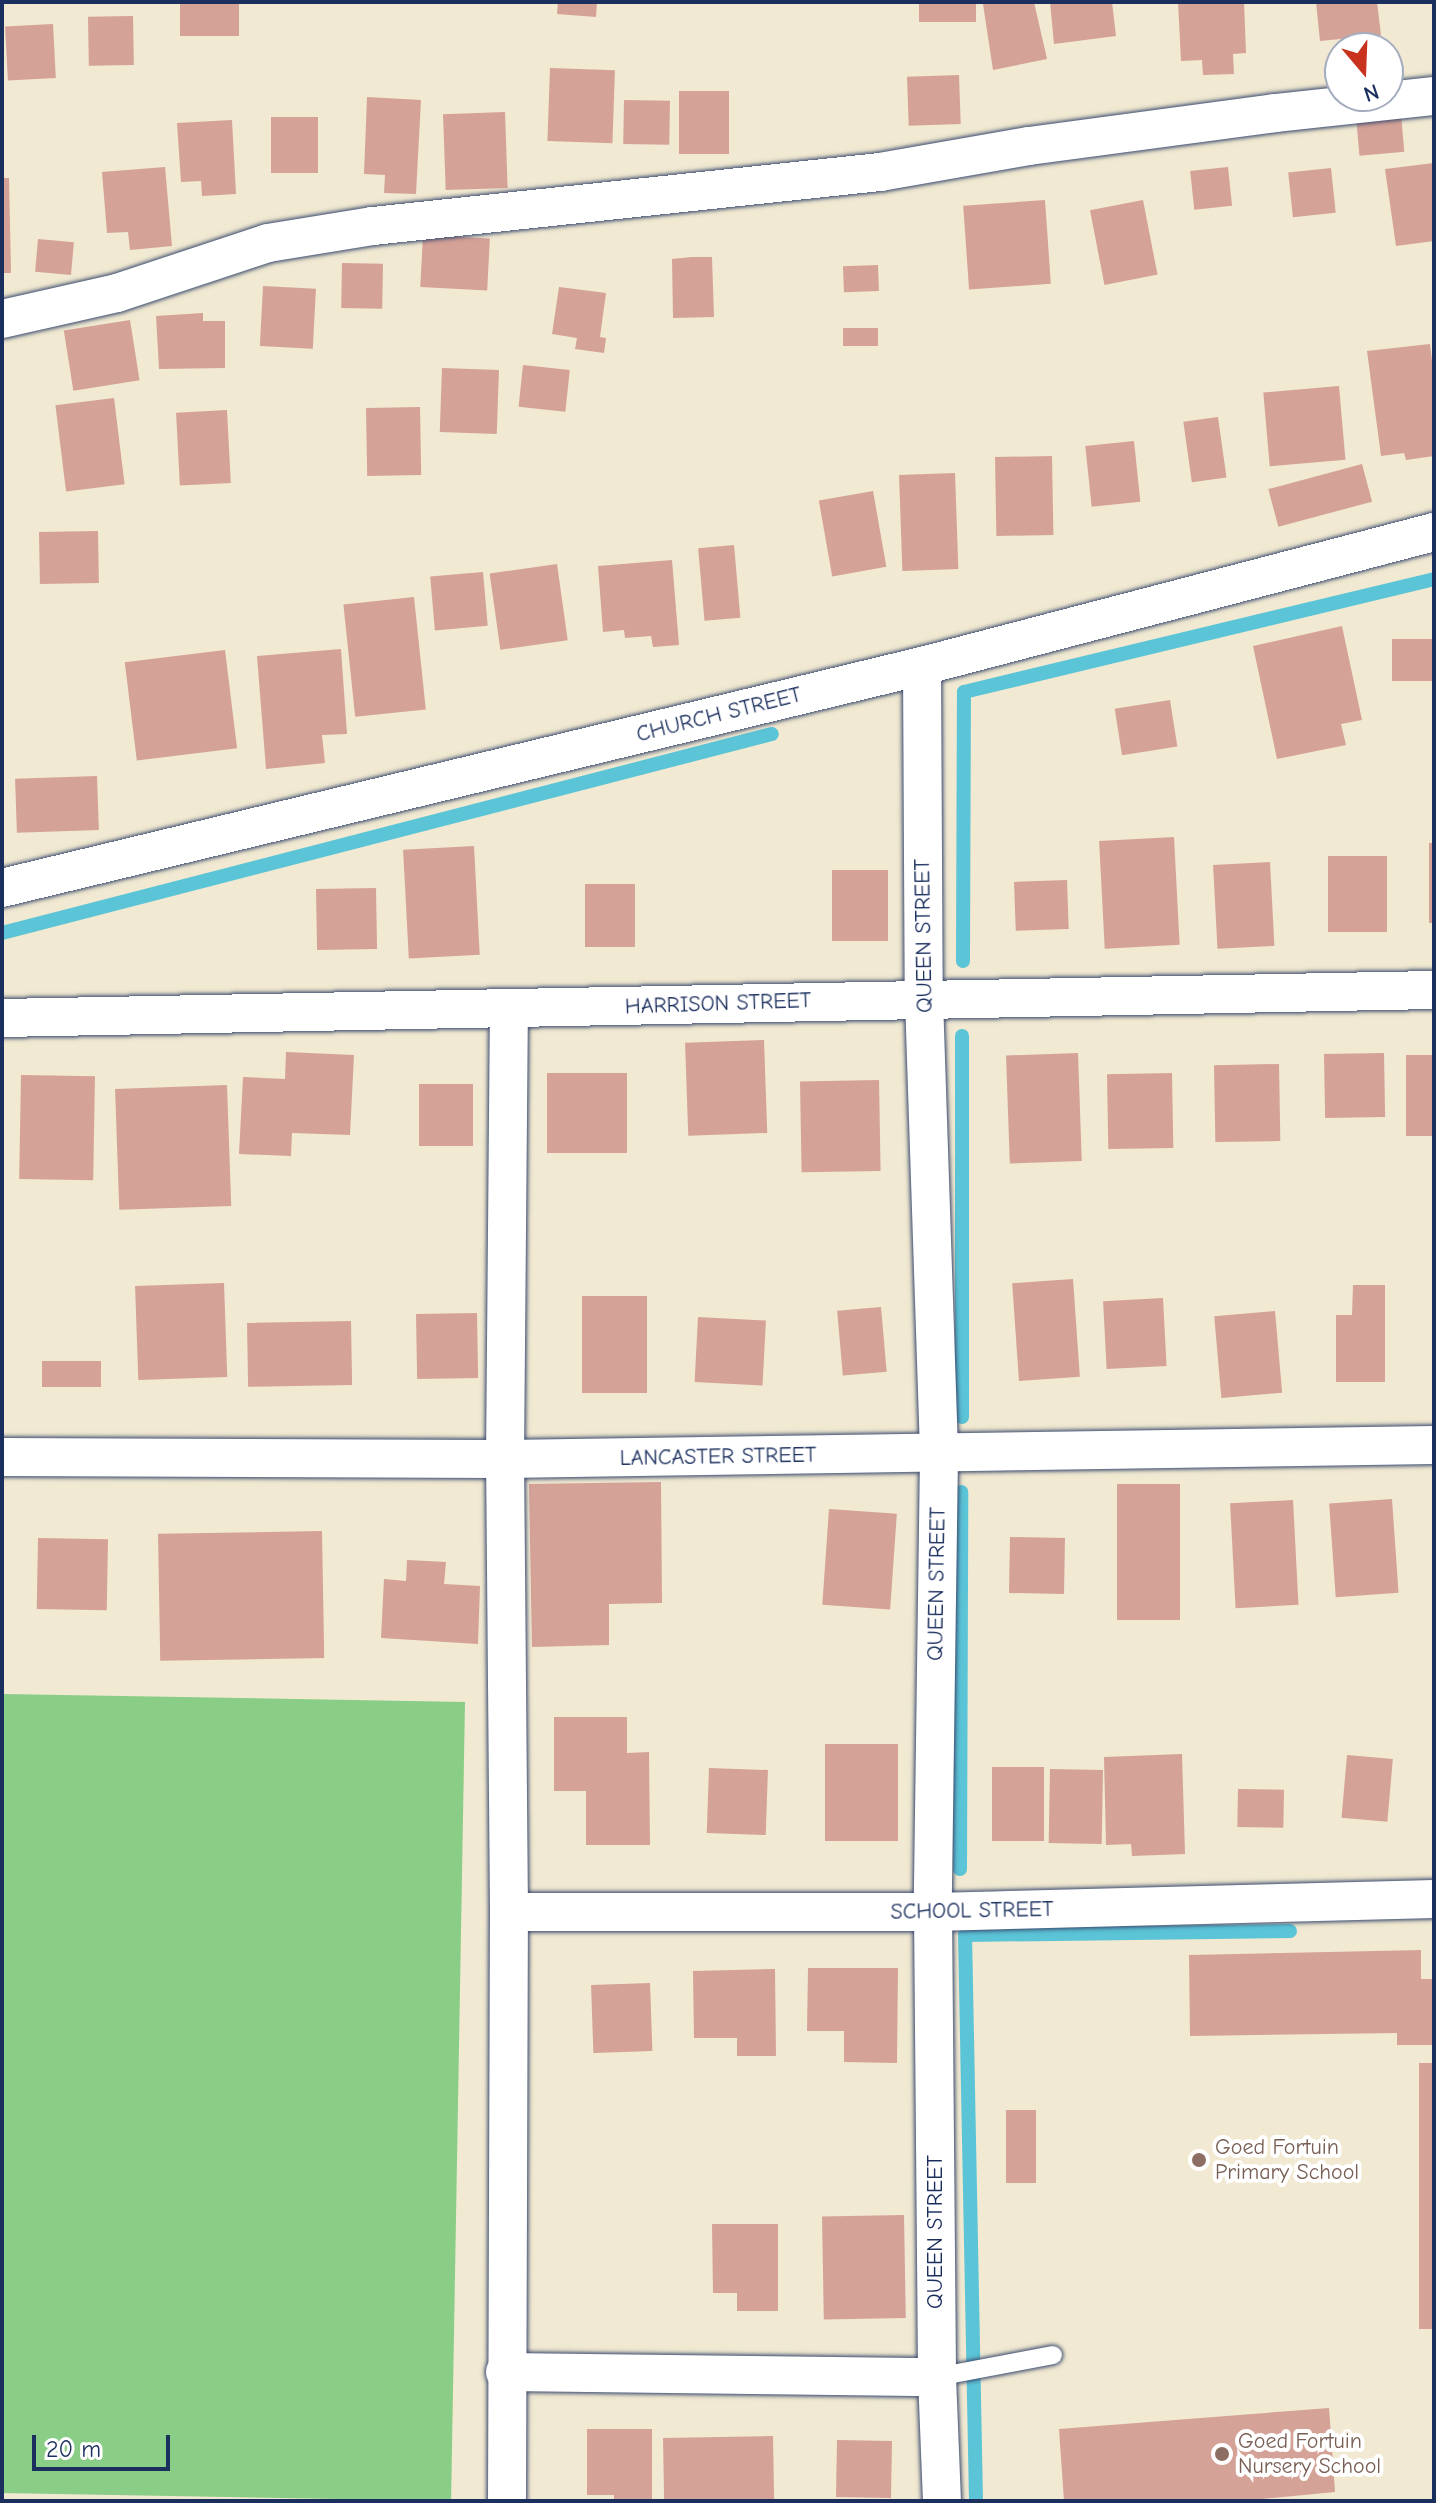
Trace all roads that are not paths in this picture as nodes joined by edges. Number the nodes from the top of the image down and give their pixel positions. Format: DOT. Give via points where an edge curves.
graph roads {
  1 [pos="1434,96"];
  2 [pos="2,319"];
  3 [pos="1434,532"];
  4 [pos="922,666"];
  5 [pos="2,888"];
  6 [pos="1434,990"];
  7 [pos="924,999"];
  8 [pos="509,1010"];
  9 [pos="2,1018"];
  10 [pos="1434,1445"];
  11 [pos="939,1455"];
  12 [pos="2,1457"];
  13 [pos="505,1459"];
  14 [pos="1434,1899"];
  15 [pos="509,1912"];
  16 [pos="933,1912"];
  17 [pos="1053,2355"];
  18 [pos="505,2372"];
  19 [pos="947,2376"];
  20 [pos="507,2501"];
  21 [pos="942,2501"];
  1 -- 2 [label="street" via="1045,144 880,172 373,226 268,243 117,293"];
  3 -- 4 [label="street, CHURCH STREET"];
  4 -- 5 [label="street, CHURCH STREET"];
  4 -- 7 [label="street, QUEEN STREET"];
  6 -- 7 [label="street, HARRISON STREET"];
  7 -- 8 [label="street, HARRISON STREET"];
  7 -- 11 [label="street, QUEEN STREET"];
  8 -- 9 [label="street, HARRISON STREET"];
  8 -- 13 [label="street"];
  10 -- 11 [label="street, LANCASTER STREET"];
  11 -- 13 [label="street, LANCASTER STREET"];
  11 -- 16 [label="street, QUEEN STREET"];
  12 -- 13 [label="street, LANCASTER STREET"];
  13 -- 15 [label="street"];
  14 -- 16 [label="street, SCHOOL STREET"];
  15 -- 16 [label="street, SCHOOL STREET"];
  15 -- 18 [label="street"];
  16 -- 19 [label="street, QUEEN STREET"];
  17 -- 19 [label="lane"];
  18 -- 19 [label="street"];
  18 -- 20 [label="street"];
  19 -- 21 [label="street, QUEEN STREET"];
}
